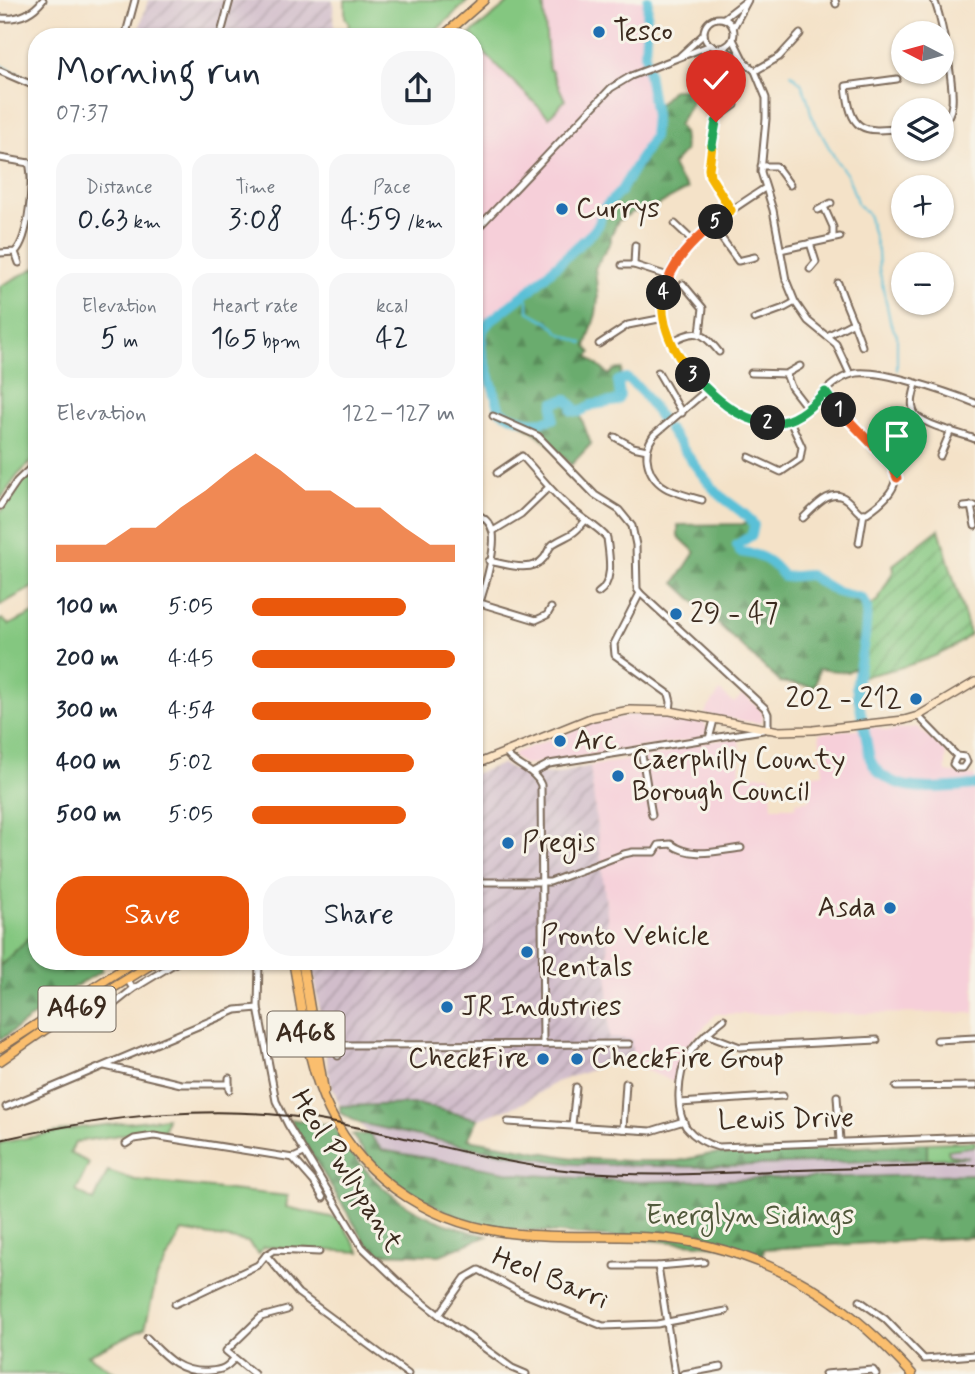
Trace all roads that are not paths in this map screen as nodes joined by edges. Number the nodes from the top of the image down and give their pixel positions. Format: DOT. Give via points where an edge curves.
graph roads {
  1 [pos="43,0"];
  2 [pos="135,0"];
  3 [pos="230,0"];
  4 [pos="484,0"];
  5 [pos="748,0"];
  6 [pos="934,0"];
  7 [pos="0,18"];
  8 [pos="724,18"];
  9 [pos="127,28"];
  10 [pos="222,28"];
  11 [pos="452,28"];
  12 [pos="733,28"];
  13 [pos="704,34"];
  14 [pos="787,34"];
  15 [pos="800,34"];
  16 [pos="733,39"];
  17 [pos="793,41"];
  18 [pos="710,45"];
  19 [pos="721,48"];
  20 [pos="675,60"];
  21 [pos="745,62"];
  22 [pos="0,71"];
  23 [pos="755,71"];
  24 [pos="891,80"];
  25 [pos="28,83"];
  26 [pos="952,98"];
  27 [pos="735,105"];
  28 [pos="891,129"];
  29 [pos="0,158"];
  30 [pos="28,163"];
  31 [pos="761,166"];
  32 [pos="790,186"];
  33 [pos="765,188"];
  34 [pos="831,204"];
  35 [pos="731,210"];
  36 [pos="28,214"];
  37 [pos="483,223"];
  38 [pos="675,224"];
  39 [pos="712,225"];
  40 [pos="694,242"];
  41 [pos="810,243"];
  42 [pos="635,245"];
  43 [pos="780,250"];
  44 [pos="15,252"];
  45 [pos="0,253"];
  46 [pos="755,257"];
  47 [pos="816,262"];
  48 [pos="824,262"];
  49 [pos="19,263"];
  50 [pos="622,265"];
  51 [pos="634,265"];
  52 [pos="810,269"];
  53 [pos="668,276"];
  54 [pos="838,283"];
  55 [pos="682,284"];
  56 [pos="795,302"];
  57 [pos="664,318"];
  58 [pos="754,319"];
  59 [pos="854,322"];
  60 [pos="700,333"];
  61 [pos="827,336"];
  62 [pos="671,342"];
  63 [pos="599,344"];
  64 [pos="862,346"];
  65 [pos="719,352"];
  66 [pos="800,366"];
  67 [pos="658,372"];
  68 [pos="751,373"];
  69 [pos="786,373"];
  70 [pos="850,374"];
  71 [pos="663,381"];
  72 [pos="916,384"];
  73 [pos="654,385"];
  74 [pos="707,390"];
  75 [pos="825,392"];
  76 [pos="975,403"];
  77 [pos="808,409"];
  78 [pos="682,413"];
  79 [pos="493,416"];
  80 [pos="789,419"];
  81 [pos="951,430"];
  82 [pos="615,437"];
  83 [pos="975,439"];
  84 [pos="647,450"];
  85 [pos="940,456"];
  86 [pos="749,457"];
  87 [pos="28,471"];
  88 [pos="497,473"];
  89 [pos="549,487"];
  90 [pos="702,500"];
  91 [pos="0,506"];
  92 [pos="970,507"];
  93 [pos="864,513"];
  94 [pos="483,518"];
  95 [pos="803,518"];
  96 [pos="585,521"];
  97 [pos="975,526"];
  98 [pos="493,531"];
  99 [pos="859,543"];
  100 [pos="489,561"];
  101 [pos="483,589"];
  102 [pos="598,593"];
  103 [pos="640,593"];
  104 [pos="483,604"];
  105 [pos="551,608"];
  106 [pos="975,682"];
  107 [pos="670,711"];
  108 [pos="918,716"];
  109 [pos="714,720"];
  110 [pos="766,730"];
  111 [pos="709,739"];
  112 [pos="641,750"];
  113 [pos="505,752"];
  114 [pos="957,756"];
  115 [pos="483,761"];
  116 [pos="532,774"];
  117 [pos="652,815"];
  118 [pos="741,848"];
  119 [pos="541,882"];
  120 [pos="483,883"];
  121 [pos="121,970"];
  122 [pos="142,970"];
  123 [pos="164,970"];
  124 [pos="259,970"];
  125 [pos="295,970"];
  126 [pos="304,970"];
  127 [pos="127,979"];
  128 [pos="133,989"];
  129 [pos="113,1005"];
  130 [pos="258,1008"];
  131 [pos="724,1019"];
  132 [pos="706,1034"];
  133 [pos="975,1038"];
  134 [pos="877,1040"];
  135 [pos="937,1040"];
  136 [pos="543,1044"];
  137 [pos="629,1044"];
  138 [pos="0,1048"];
  139 [pos="338,1056"];
  140 [pos="0,1061"];
  141 [pos="105,1066"];
  142 [pos="626,1083"];
  143 [pos="229,1084"];
  144 [pos="975,1086"];
  145 [pos="576,1087"];
  146 [pos="896,1087"];
  147 [pos="783,1096"];
  148 [pos="837,1097"];
  149 [pos="680,1103"];
  150 [pos="326,1105"];
  151 [pos="6,1107"];
  152 [pos="508,1122"];
  153 [pos="684,1122"];
  154 [pos="572,1125"];
  155 [pos="622,1129"];
  156 [pos="975,1137"];
  157 [pos="840,1142"];
  158 [pos="125,1144"];
  159 [pos="304,1153"];
  160 [pos="293,1158"];
  161 [pos="323,1198"];
  162 [pos="319,1252"];
  163 [pos="266,1255"];
  164 [pos="704,1262"];
  165 [pos="615,1266"];
  166 [pos="658,1266"];
  167 [pos="860,1301"];
  168 [pos="175,1304"];
  169 [pos="287,1310"];
  170 [pos="726,1311"];
  171 [pos="439,1315"];
  172 [pos="667,1322"];
  173 [pos="148,1338"];
  174 [pos="975,1355"];
  175 [pos="234,1359"];
  176 [pos="721,1367"];
  177 [pos="874,1372"];
  178 [pos="254,1374"];
  179 [pos="408,1374"];
  180 [pos="526,1374"];
  181 [pos="675,1374"];
  182 [pos="683,1374"];
  183 [pos="825,1374"];
  184 [pos="912,1374"];
  1 -- 7 [label="street" via="29,14"];
  2 -- 9 [label="street"];
  3 -- 10 [label="street"];
  4 -- 11 [label="main road"];
  5 -- 8 [label="street"];
  5 -- 12 [label="street"];
  6 -- 26 [label="street"];
  8 -- 12 [label="street"];
  8 -- 13 [label="street" via="709,21"];
  12 -- 16 [label="street"];
  13 -- 18 [label="street"];
  13 -- 20 [label="street"];
  14 -- 17 [label="street"];
  15 -- 17 [label="street"];
  16 -- 19 [label="street"];
  16 -- 21 [label="street"];
  17 -- 23 [label="street" via="779,57"];
  18 -- 19 [label="street"];
  18 -- 20 [label="street"];
  19 -- 21 [label="street"];
  20 -- 37 [label="street" via="624,80 604,94"];
  21 -- 23 [label="street"];
  22 -- 25 [label="street"];
  23 -- 31 [label="street" via="767,110"];
  24 -- 28 [label="street" via="846,86 856,124 866,130"];
  27 -- 35 [label="street" via="718,117 709,169"];
  29 -- 30 [label="street"];
  31 -- 32 [label="street" via="776,166"];
  31 -- 33 [label="street"];
  33 -- 35 [label="street"];
  33 -- 43 [label="street" via="774,210"];
  34 -- 41 [label="street" via="821,209 837,237"];
  35 -- 39 [label="street"];
  36 -- 44 [label="street" via="23,240"];
  38 -- 40 [label="street"];
  39 -- 40 [label="street"];
  39 -- 46 [label="street" via="738,261"];
  40 -- 53 [label="street"];
  41 -- 43 [label="street"];
  41 -- 47 [label="street"];
  42 -- 51 [label="street"];
  43 -- 56 [label="street"];
  44 -- 45 [label="street"];
  44 -- 49 [label="street"];
  47 -- 48 [label="street"];
  47 -- 52 [label="street"];
  50 -- 51 [label="street"];
  51 -- 53 [label="street"];
  53 -- 57 [label="street"];
  54 -- 59 [label="street"];
  55 -- 60 [label="street" via="703,308"];
  56 -- 58 [label="street"];
  56 -- 61 [label="street" via="808,321"];
  57 -- 62 [label="street"];
  57 -- 63 [label="street" via="628,325"];
  59 -- 61 [label="street"];
  59 -- 64 [label="street"];
  60 -- 62 [label="street"];
  60 -- 65 [label="street"];
  61 -- 70 [label="street" via="842,354"];
  62 -- 74 [label="street"];
  66 -- 69 [label="street"];
  67 -- 71 [label="street"];
  68 -- 69 [label="street"];
  69 -- 77 [label="street"];
  70 -- 72 [label="street" via="870,372"];
  70 -- 75 [label="street"];
  71 -- 73 [label="street"];
  71 -- 78 [label="street"];
  72 -- 76 [label="street"];
  72 -- 81 [label="street" via="912,404 916,415"];
  74 -- 78 [label="street"];
  74 -- 80 [label="street" via="750,418 773,424"];
  75 -- 77 [label="street"];
  75 -- 93 [label="street" via="896,471 893,489"];
  77 -- 80 [label="street"];
  78 -- 84 [label="street" via="654,435"];
  79 -- 103 [label="street" via="538,436 595,495 619,510 632,526"];
  80 -- 86 [label="street" via="802,447 800,459 780,472"];
  81 -- 83 [label="street"];
  81 -- 85 [label="street"];
  82 -- 84 [label="street"];
  84 -- 90 [label="street" via="650,471 665,488"];
  87 -- 91 [label="street"];
  88 -- 89 [label="street" via="522,456"];
  89 -- 96 [label="street"];
  89 -- 98 [label="street" via="521,514"];
  92 -- 97 [label="street"];
  93 -- 95 [label="street" via="836,495 825,498"];
  93 -- 99 [label="street"];
  94 -- 98 [label="street"];
  96 -- 100 [label="street" via="572,536 552,545 537,564 528,567"];
  96 -- 102 [label="street" via="607,538 609,581"];
  98 -- 100 [label="street"];
  100 -- 101 [label="street"];
  103 -- 107 [label="street" via="614,644 615,654 669,694"];
  103 -- 110 [label="street" via="765,708"];
  104 -- 105 [label="street" via="536,620"];
  106 -- 108 [label="main road"];
  107 -- 109 [label="main road"];
  107 -- 113 [label="main road" via="603,715"];
  108 -- 110 [label="main road" via="813,730"];
  108 -- 114 [label="street"];
  109 -- 110 [label="main road"];
  109 -- 111 [label="street"];
  110 -- 111 [label="street"];
  111 -- 112 [label="street"];
  112 -- 116 [label="street" via="549,764"];
  112 -- 117 [label="street"];
  113 -- 115 [label="main road"];
  113 -- 116 [label="street"];
  116 -- 119 [label="street" via="541,785"];
  118 -- 119 [label="street" via="692,853 671,844 659,845 655,852 633,852"];
  119 -- 120 [label="street"];
  119 -- 136 [label="street"];
  121 -- 138 [label="main road, A469"];
  122 -- 127 [label="main road, A469"];
  123 -- 128 [label="street"];
  124 -- 130 [label="street, Heol Pwllypant"];
  125 -- 150 [label="main road, A468" via="312,1063"];
  126 -- 150 [label="main road, A468"];
  127 -- 128 [label="street"];
  127 -- 140 [label="main road, A469"];
  128 -- 129 [label="street"];
  130 -- 141 [label="street" via="236,1010"];
  130 -- 159 [label="street, Heol Pwllypant" via="276,1101"];
  131 -- 132 [label="street, Lewis Drive"];
  132 -- 134 [label="street" via="740,1047"];
  132 -- 149 [label="street, Lewis Drive" via="683,1066"];
  133 -- 135 [label="street"];
  136 -- 137 [label="street"];
  136 -- 139 [label="street" via="338,1045"];
  141 -- 143 [label="street" via="181,1084"];
  141 -- 151 [label="street"];
  142 -- 155 [label="street"];
  144 -- 146 [label="street"];
  145 -- 154 [label="street"];
  147 -- 149 [label="street"];
  148 -- 157 [label="street"];
  149 -- 153 [label="street, Lewis Drive"];
  150 -- 184 [label="main road, A468" via="369,1167 401,1194 437,1214 518,1234 656,1237 709,1245 776,1269 825,1294 870,1330"];
  152 -- 154 [label="street"];
  153 -- 155 [label="street" via="651,1131"];
  153 -- 157 [label="street, Lewis Drive" via="693,1134 718,1147"];
  154 -- 155 [label="street"];
  156 -- 157 [label="street, Lewis Drive"];
  158 -- 160 [label="street" via="154,1136"];
  159 -- 160 [label="street"];
  159 -- 171 [label="street, Heol Pwllypant" via="362,1247"];
  160 -- 161 [label="street"];
  162 -- 163 [label="street" via="275,1250"];
  163 -- 168 [label="street" via="258,1265"];
  163 -- 179 [label="street" via="298,1293"];
  164 -- 166 [label="street"];
  165 -- 166 [label="street"];
  166 -- 172 [label="street"];
  167 -- 174 [label="street" via="924,1359"];
  169 -- 175 [label="street" via="261,1317 226,1351"];
  170 -- 172 [label="street, Heol Barri"];
  171 -- 172 [label="street, Heol Barri" via="465,1278 479,1270 594,1324 618,1327"];
  171 -- 180 [label="street, Heol Pwllypant"];
  172 -- 181 [label="street"];
  173 -- 175 [label="street" via="187,1370 222,1370"];
  175 -- 178 [label="street"];
  176 -- 182 [label="street"];
  177 -- 183 [label="street"];
}
